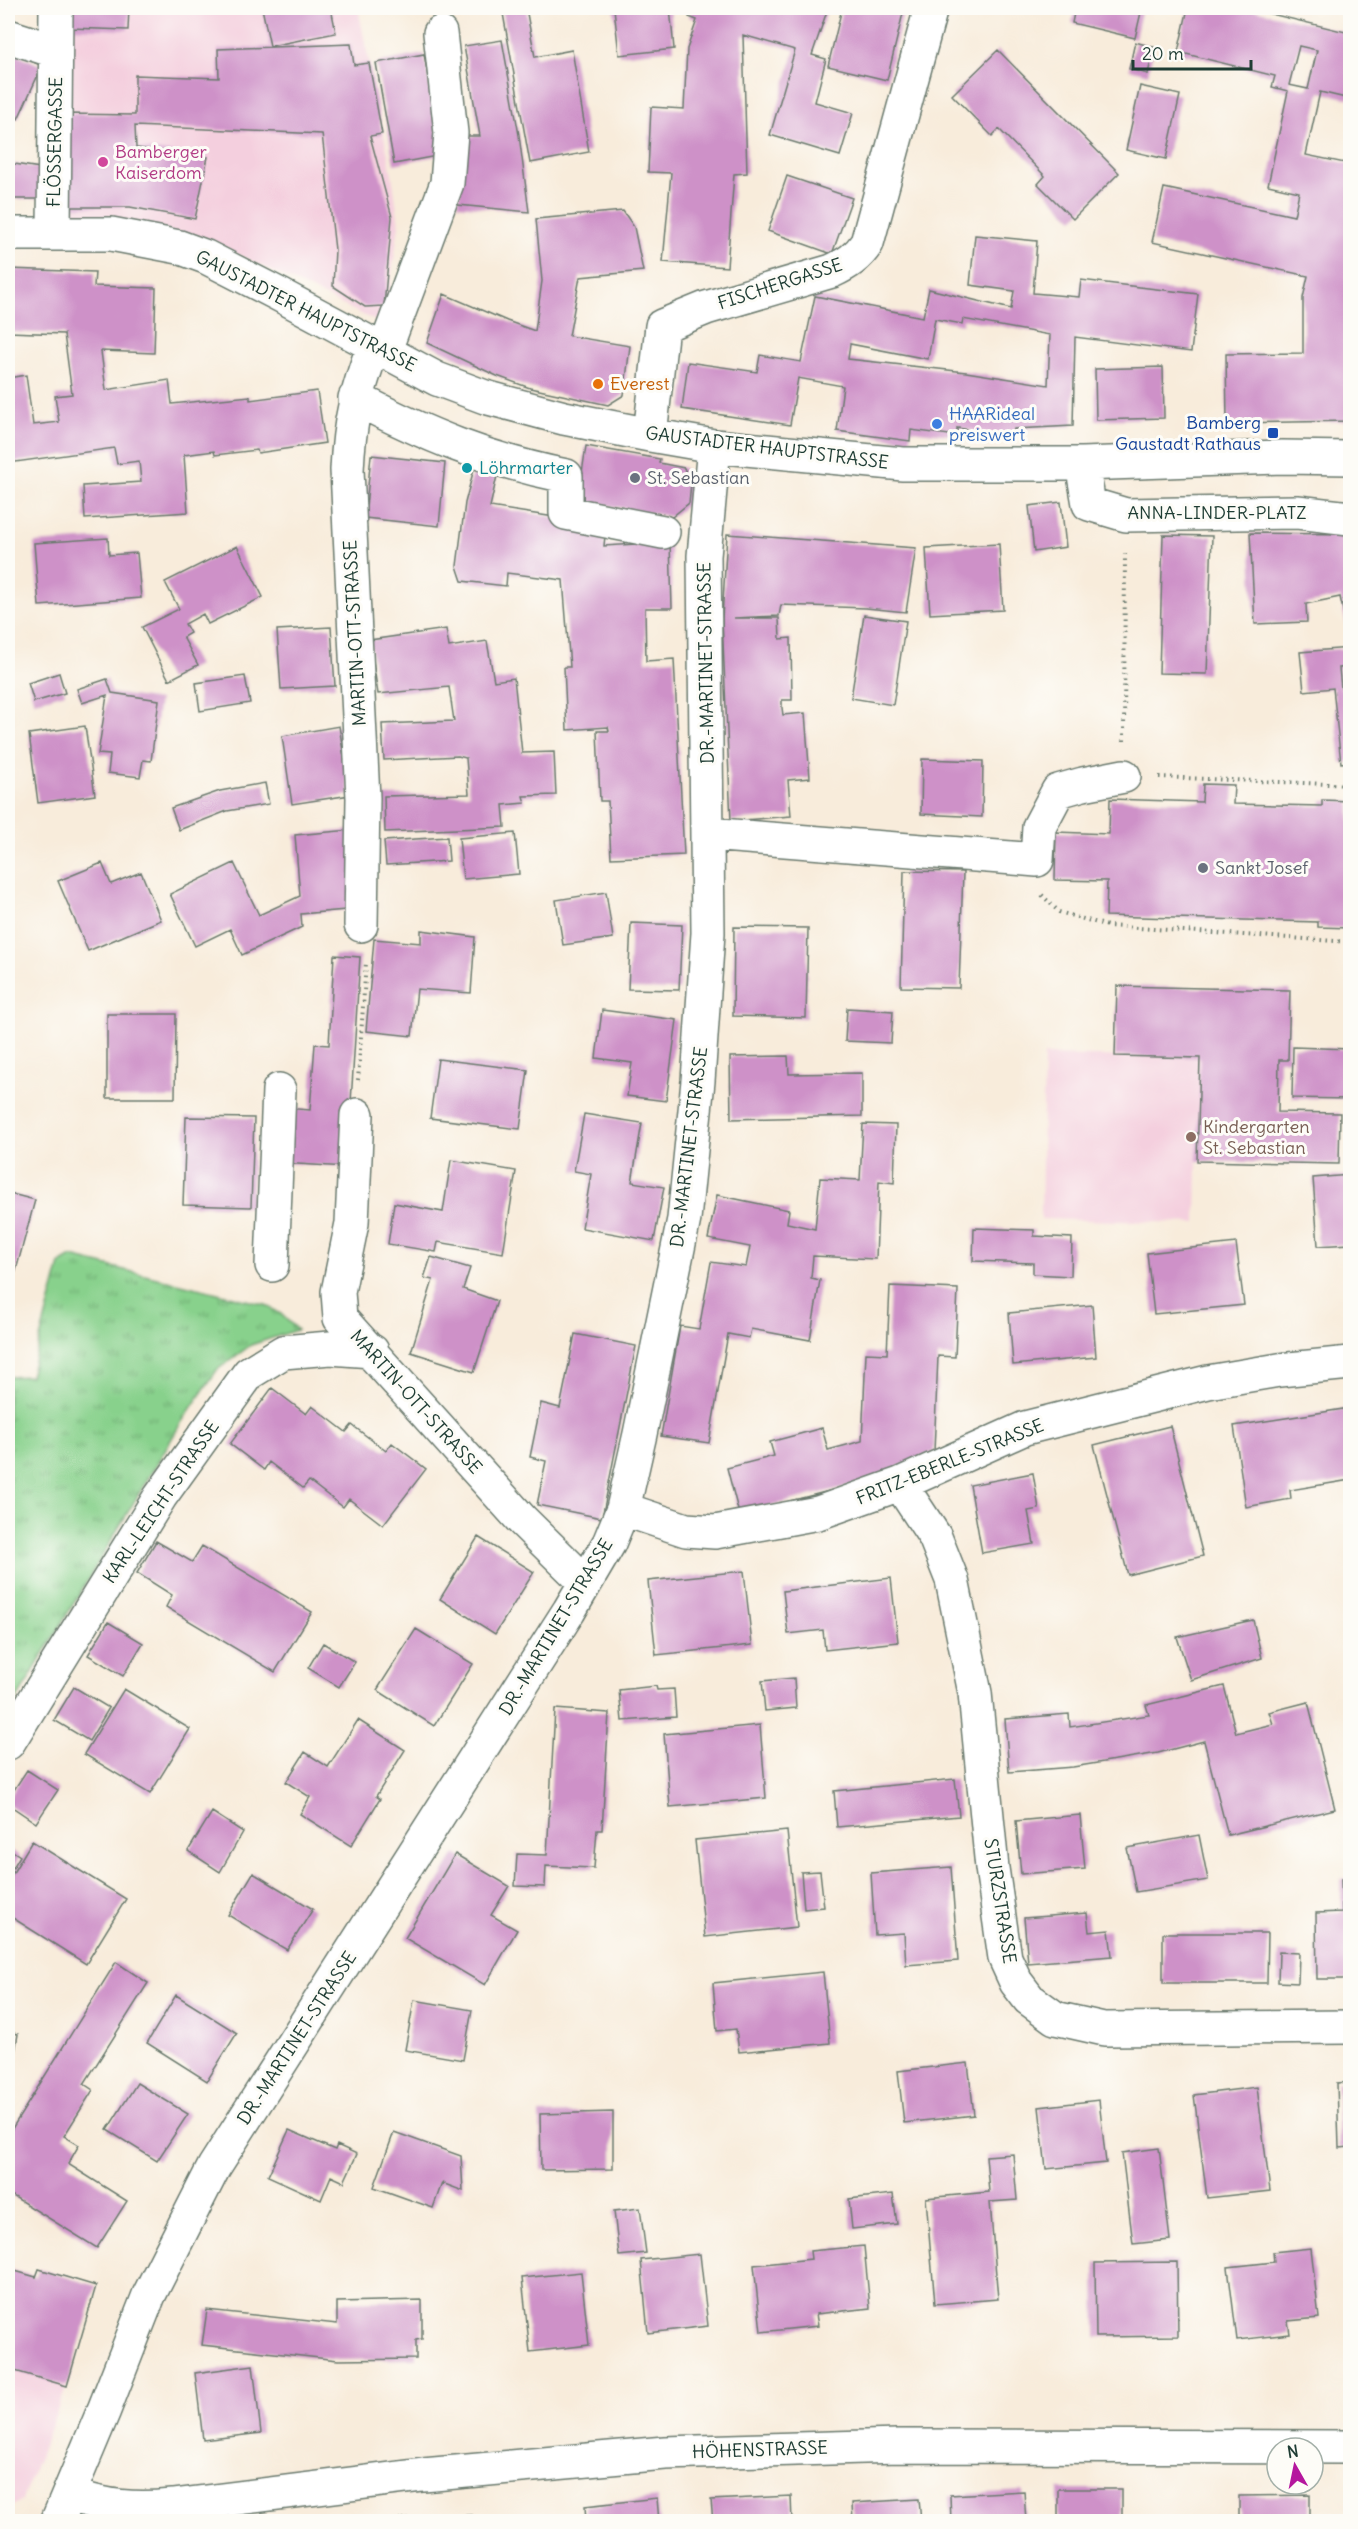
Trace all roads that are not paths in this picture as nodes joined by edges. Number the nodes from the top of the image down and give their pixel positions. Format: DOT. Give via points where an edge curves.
graph roads {
  1 [pos="56,8"];
  2 [pos="931,8"];
  3 [pos="440,33"];
  4 [pos="8,36"];
  5 [pos="55,51"];
  6 [pos="54,232"];
  7 [pos="8,234"];
  8 [pos="379,347"];
  9 [pos="355,398"];
  10 [pos="650,435"];
  11 [pos="714,446"];
  12 [pos="1350,458"];
  13 [pos="1082,465"];
  14 [pos="1350,518"];
  15 [pos="663,531"];
  16 [pos="1124,776"];
  17 [pos="708,834"];
  18 [pos="361,925"];
  19 [pos="279,1090"];
  20 [pos="357,1115"];
  21 [pos="272,1265"];
  22 [pos="372,1351"];
  23 [pos="1350,1363"];
  24 [pos="900,1484"];
  25 [pos="623,1509"];
  26 [pos="585,1582"];
  27 [pos="8,1743"];
  28 [pos="1350,2026"];
  29 [pos="1350,2447"];
  30 [pos="63,2508"];
  31 [pos="175,2514"];
  1 -- 5 [label="street, FLÖSSERGASSE"];
  2 -- 10 [label="street, FISCHERGASSE" via="867,243 860,254 840,267 706,308 662,326"];
  3 -- 8 [label="street, MARTIN-OTT-STRASSE" via="451,133 447,183"];
  4 -- 5 [label="street, FLÖSSERGASSE"];
  5 -- 6 [label="street, FLÖSSERGASSE"];
  6 -- 7 [label="street, GAUSTADTER HAUPTSTRASSE"];
  6 -- 8 [label="street, GAUSTADTER HAUPTSTRASSE" via="111,234 179,247 206,257"];
  8 -- 9 [label="street, MARTIN-OTT-STRASSE"];
  8 -- 10 [label="street, GAUSTADTER HAUPTSTRASSE" via="437,379 485,397"];
  9 -- 15 [label="street" via="406,425 484,456 566,476 566,513"];
  9 -- 18 [label="street, MARTIN-OTT-STRASSE" via="347,470 363,798"];
  10 -- 11 [label="street, GAUSTADTER HAUPTSTRASSE"];
  11 -- 13 [label="street, GAUSTADTER HAUPTSTRASSE" via="903,464"];
  11 -- 17 [label="street, DR.-MARTINET-STRASSE" via="704,555"];
  12 -- 13 [label="street, GAUSTADTER HAUPTSTRASSE"];
  13 -- 14 [label="street, ANNA-LINDER-PLATZ" via="1089,504 1126,515 1297,512"];
  16 -- 17 [label="street" via="1058,792 1039,827 1038,860"];
  17 -- 25 [label="street, DR.-MARTINET-STRASSE" via="708,933 684,1219"];
  19 -- 21 [label="street"];
  20 -- 22 [label="street, MARTIN-OTT-STRASSE" via="352,1223 338,1292 340,1318"];
  22 -- 26 [label="street, MARTIN-OTT-STRASSE" via="522,1520"];
  22 -- 27 [label="street, KARL-LEICHT-STRASSE" via="330,1348 283,1352 249,1373 160,1497"];
  23 -- 24 [label="street, FRITZ-EBERLE-STRASSE" via="1208,1382 1075,1414 1025,1428"];
  24 -- 25 [label="street, FRITZ-EBERLE-STRASSE" via="818,1513 715,1532 686,1530"];
  24 -- 28 [label="street, STURZSTRASSE" via="935,1537 952,1581 975,1693 1005,1958 1029,1999 1055,2018 1104,2029"];
  25 -- 26 [label="street, DR.-MARTINET-STRASSE" via="609,1543"];
  26 -- 30 [label="street, DR.-MARTINET-STRASSE" via="214,2168 149,2295"];
  29 -- 31 [label="street, HÖHENSTRASSE" via="898,2446 665,2453 423,2475"];
  30 -- 31 [label="street, HÖHENSTRASSE" via="101,2505"];
}
